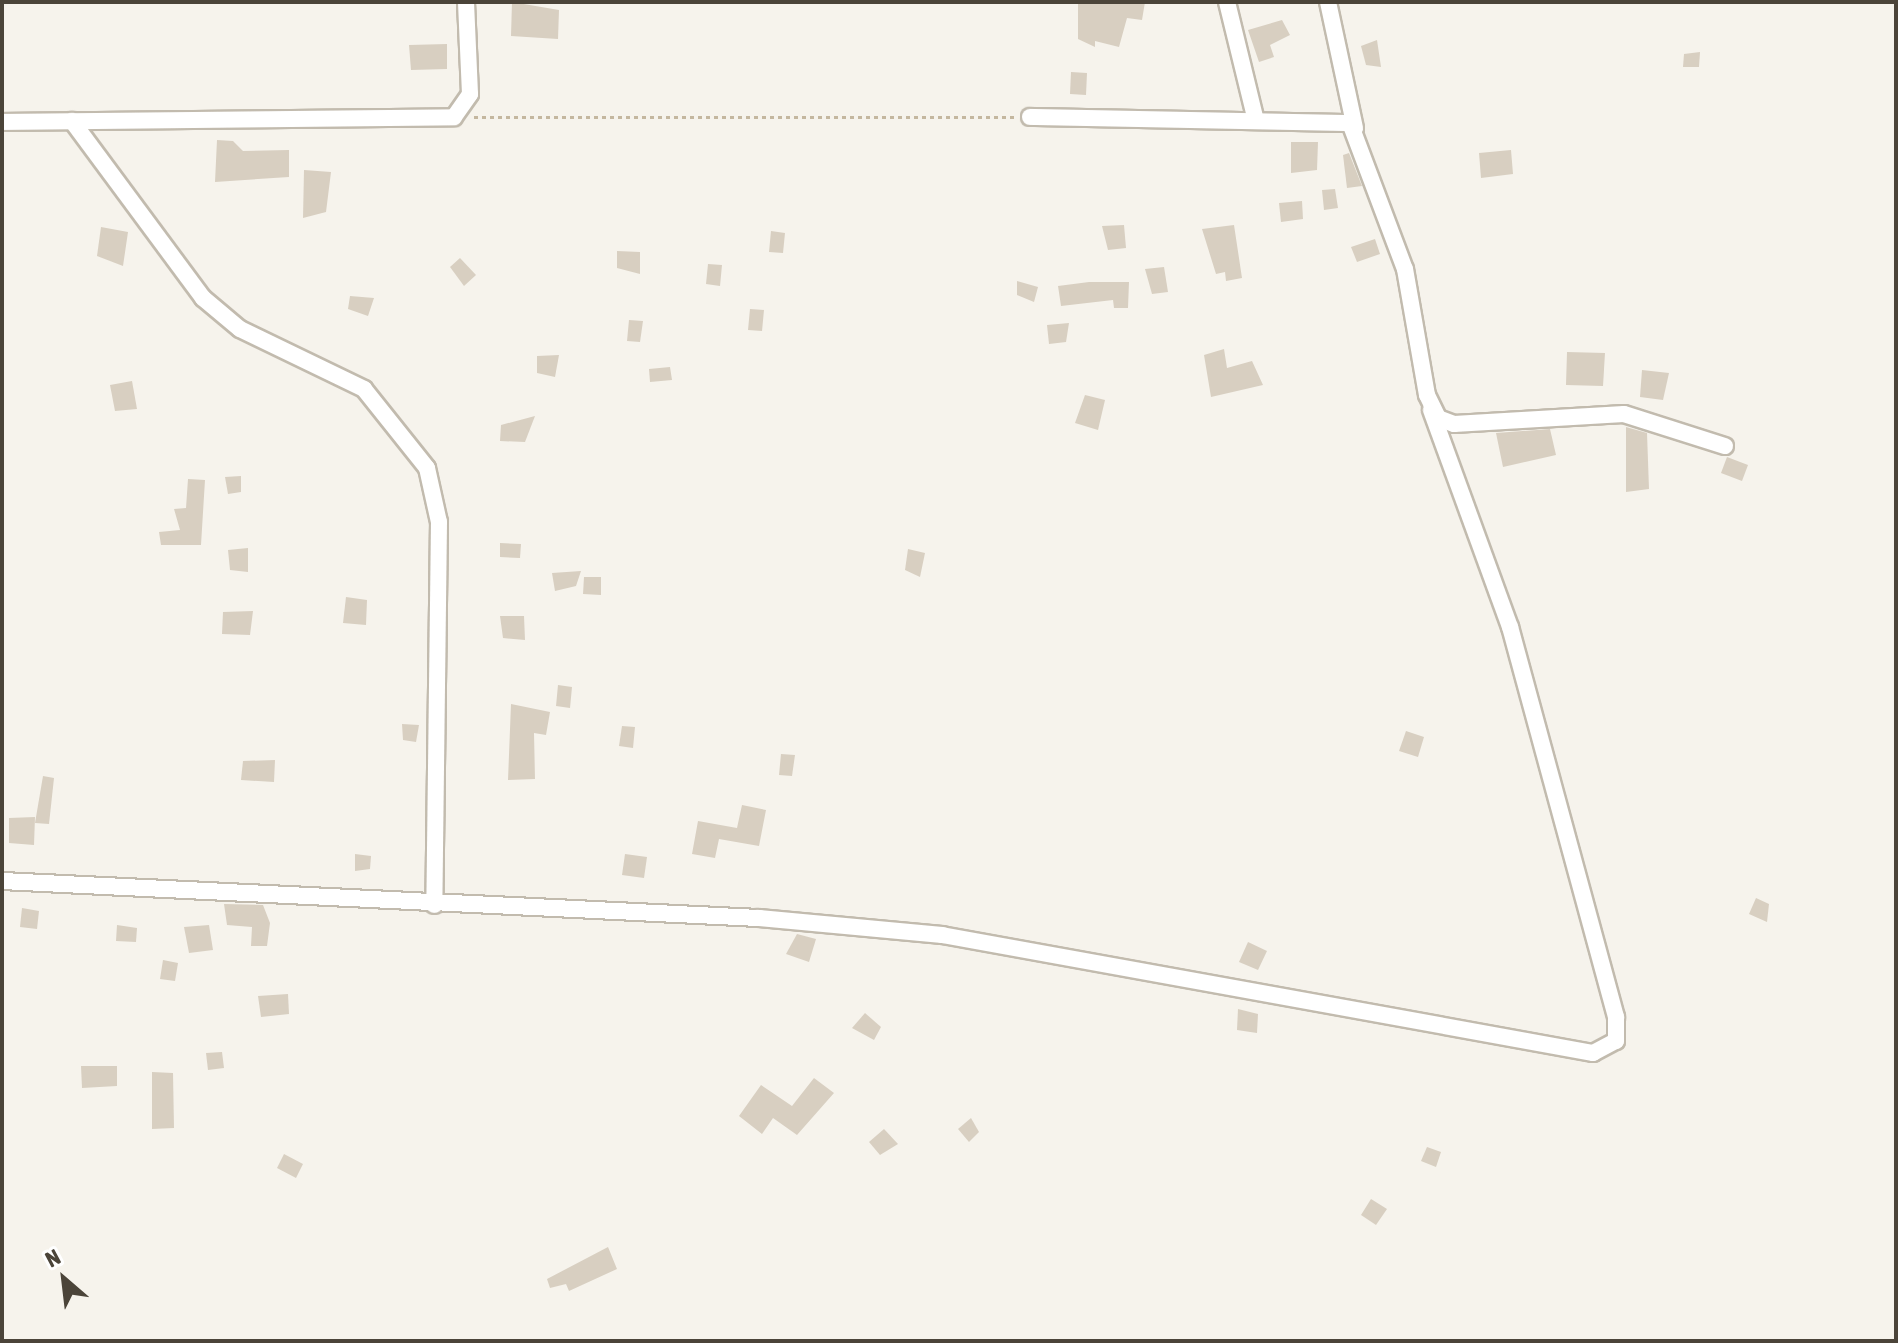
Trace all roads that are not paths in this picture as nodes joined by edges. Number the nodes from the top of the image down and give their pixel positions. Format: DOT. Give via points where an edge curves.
graph roads {
  1 [pos="466,2"];
  2 [pos="1227,2"];
  3 [pos="1328,2"];
  4 [pos="1030,117"];
  5 [pos="1255,117"];
  6 [pos="72,121"];
  7 [pos="2,122"];
  8 [pos="1355,128"];
  9 [pos="1431,410"];
  10 [pos="1725,446"];
  11 [pos="2,881"];
  12 [pos="434,905"];
  1 -- 6 [label="street" via="470,94 454,117"];
  2 -- 5 [label="street"];
  3 -- 8 [label="street"];
  4 -- 5 [label="street"];
  5 -- 8 [label="street" via="1341,120"];
  6 -- 7 [label="street"];
  6 -- 12 [label="street" via="203,298 240,329 364,389 427,468 439,522"];
  8 -- 9 [label="street" via="1405,269"];
  9 -- 10 [label="street" via="1454,424 1624,414"];
  9 -- 12 [label="street" via="1510,627 1616,1017 1616,1041 1606,1049 1574,1054 1004,942 759,918"];
  11 -- 12 [label="street"];
}
